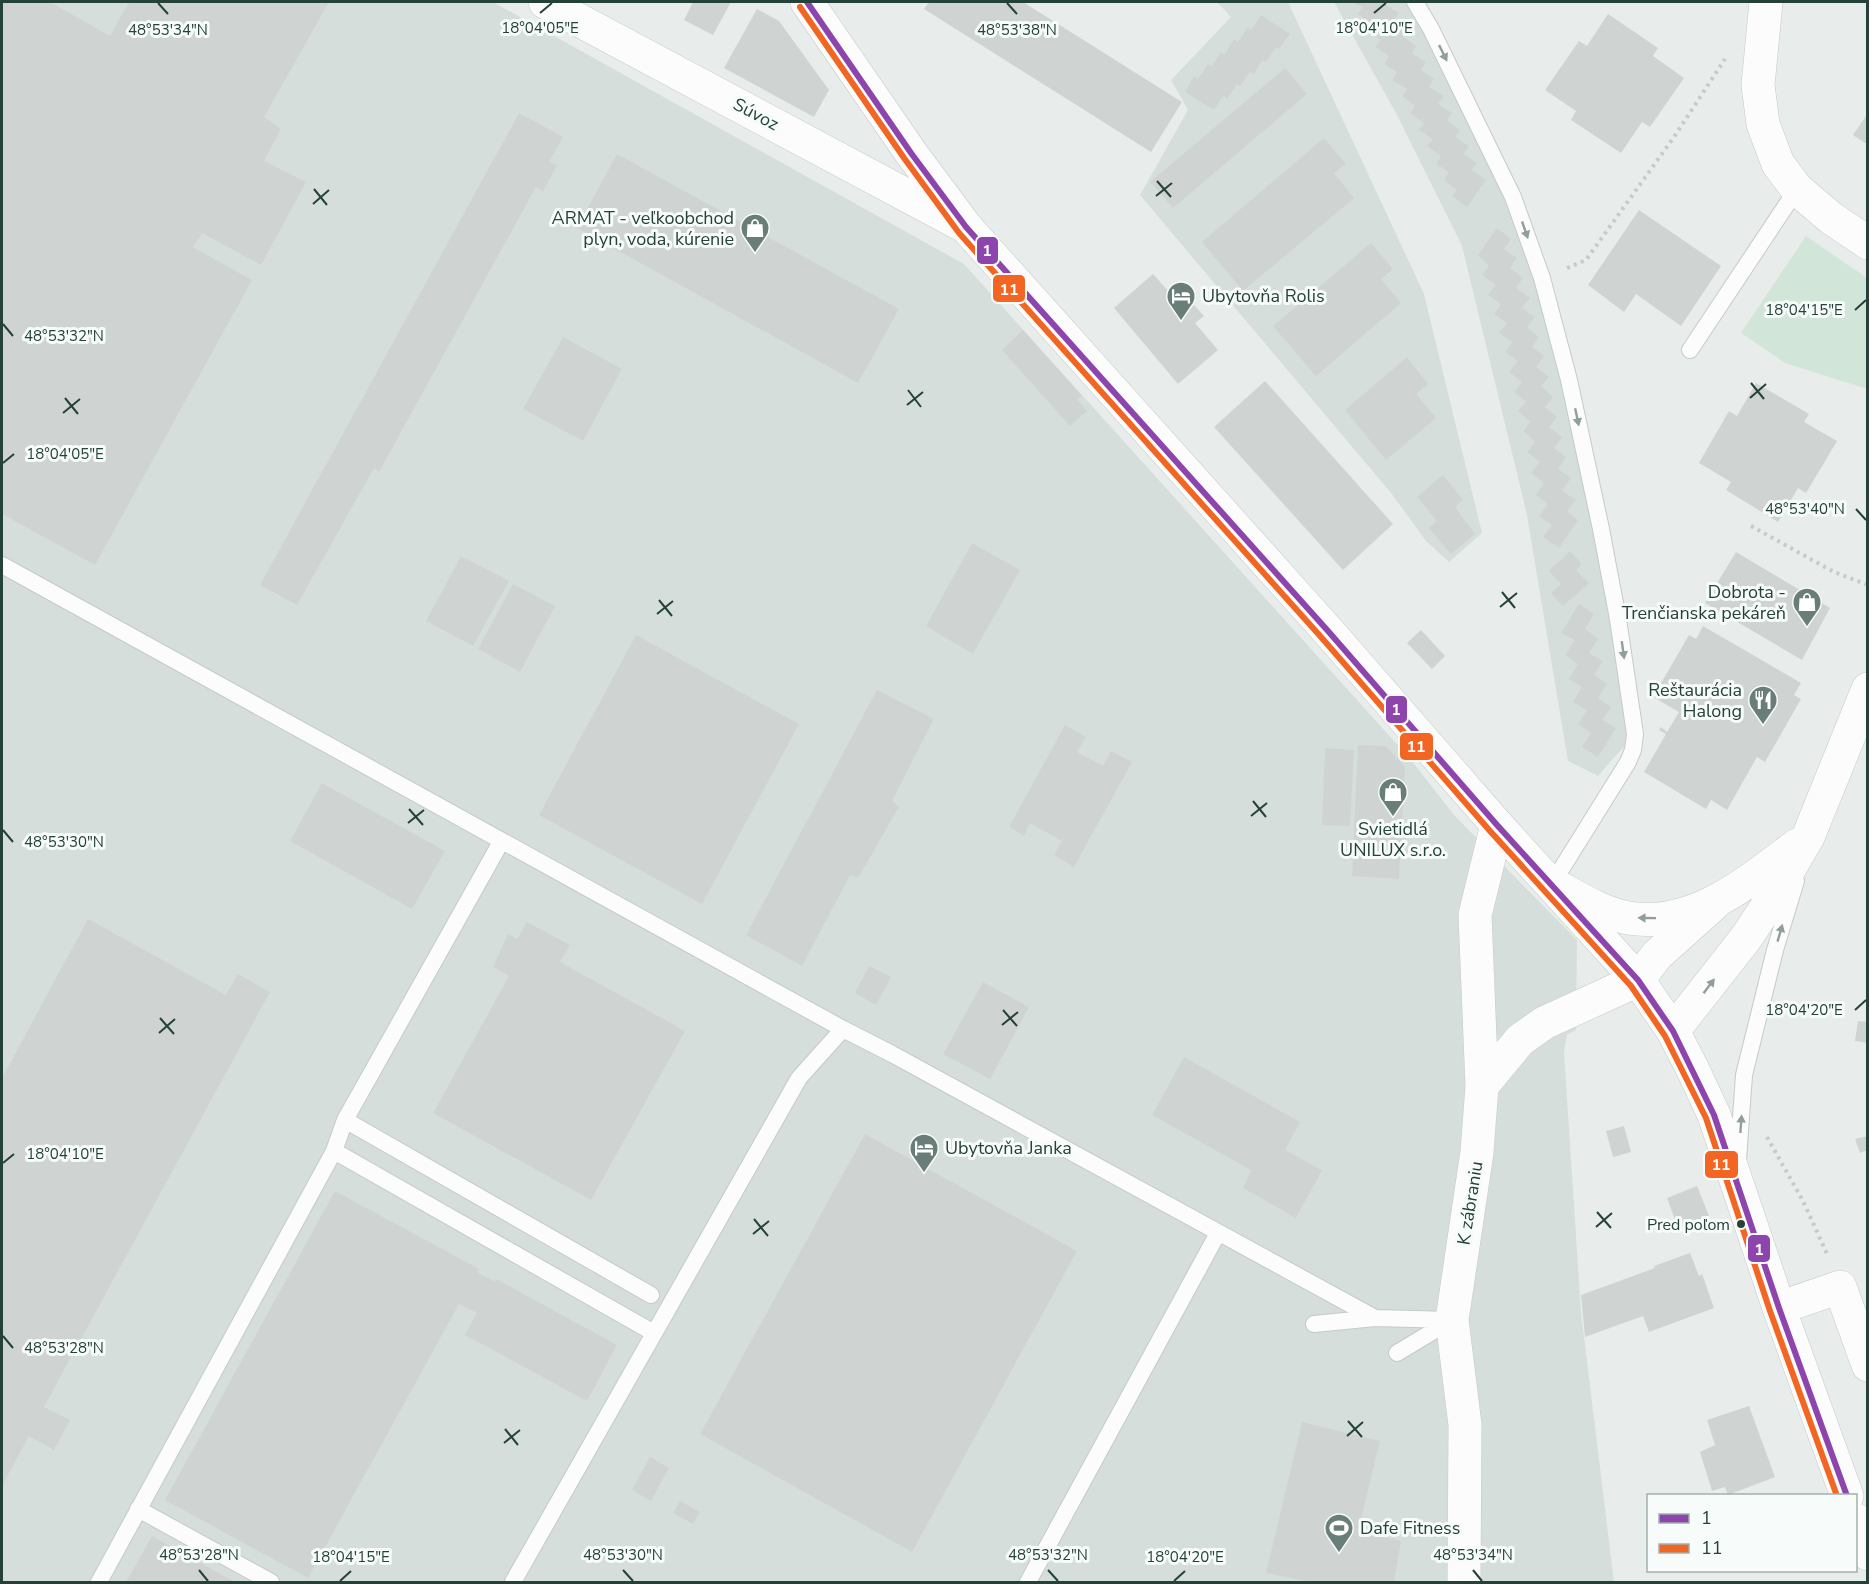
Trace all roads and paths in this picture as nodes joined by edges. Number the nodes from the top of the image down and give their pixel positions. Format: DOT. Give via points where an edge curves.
graph roads {
  1 [pos="545,2"];
  2 [pos="807,2"];
  3 [pos="1415,2"];
  4 [pos="1766,2"];
  5 [pos="1730,51"];
  6 [pos="1797,189"];
  7 [pos="966,227"];
  8 [pos="1868,243"];
  9 [pos="1542,279"];
  10 [pos="1690,350"];
  11 [pos="1751,526"];
  12 [pos="2,565"];
  13 [pos="1868,585"];
  14 [pos="1868,689"];
  15 [pos="1497,825"];
  16 [pos="1808,837"];
  17 [pos="501,842"];
  18 [pos="1552,884"];
  19 [pos="1714,904"];
  20 [pos="1638,980"];
  21 [pos="843,1029"];
  22 [pos="1672,1031"];
  23 [pos="1482,1086"];
  24 [pos="345,1120"];
  25 [pos="1765,1134"];
  26 [pos="334,1151"];
  27 [pos="1737,1182"];
  28 [pos="1218,1233"];
  29 [pos="1840,1287"];
  30 [pos="651,1295"];
  31 [pos="1779,1308"];
  32 [pos="1375,1318"];
  33 [pos="1452,1320"];
  34 [pos="1314,1324"];
  35 [pos="654,1333"];
  36 [pos="1397,1353"];
  37 [pos="1868,1365"];
  38 [pos="1846,1494"];
  39 [pos="138,1509"];
  40 [pos="1857,1523"];
  41 [pos="1868,1554"];
  42 [pos="99,1582"];
  43 [pos="271,1582"];
  44 [pos="513,1582"];
  45 [pos="1028,1582"];
  46 [pos="1464,1582"];
  1 -- 7 [label="street, Súvoz"];
  2 -- 7 [label="street"];
  3 -- 9 [label="lane, one-way" via="1513,197"];
  4 -- 6 [label="street" via="1758,85 1763,124 1778,164"];
  5 -- 9 [label="path" via="1586,260"];
  6 -- 8 [label="street"];
  6 -- 10 [label="lane"];
  7 -- 15 [label="street" via="1336,639"];
  9 -- 18 [label="lane, one-way" via="1569,380 1601,529 1635,734 1628,762"];
  11 -- 13 [label="path" via="1834,572"];
  12 -- 17 [label="lane"];
  14 -- 16 [label="street"];
  15 -- 18 [label="street"];
  15 -- 23 [label="street, K zábraniu" via="1475,915"];
  16 -- 19 [label="street"];
  22 -- 16 [label="street, one-way" via="1746,938"];
  27 -- 16 [label="lane, one-way" via="1744,1075"];
  17 -- 21 [label="lane"];
  17 -- 24 [label="lane"];
  19 -- 18 [label="street, one-way" via="1658,918 1629,918 1600,909"];
  18 -- 20 [label="street"];
  19 -- 20 [label="street" via="1657,955"];
  20 -- 22 [label="street"];
  20 -- 23 [label="street" via="1544,1023 1520,1040"];
  21 -- 28 [label="lane"];
  21 -- 35 [label="lane" via="799,1078"];
  22 -- 27 [label="street" via="1714,1115"];
  23 -- 33 [label="street, K zábraniu" via="1477,1152"];
  24 -- 26 [label="lane"];
  24 -- 30 [label="lane"];
  25 -- 29 [label="path" via="1803,1201"];
  26 -- 35 [label="lane"];
  26 -- 39 [label="lane"];
  27 -- 31 [label="street"];
  28 -- 32 [label="lane"];
  28 -- 45 [label="lane"];
  29 -- 31 [label="street"];
  29 -- 37 [label="street"];
  31 -- 38 [label="street"];
  32 -- 33 [label="lane"];
  32 -- 34 [label="lane"];
  33 -- 36 [label="lane"];
  33 -- 46 [label="street, K zábraniu" via="1465,1425"];
  35 -- 44 [label="lane"];
  39 -- 42 [label="lane"];
  39 -- 43 [label="lane"];
  40 -- 41 [label="street"];
}
